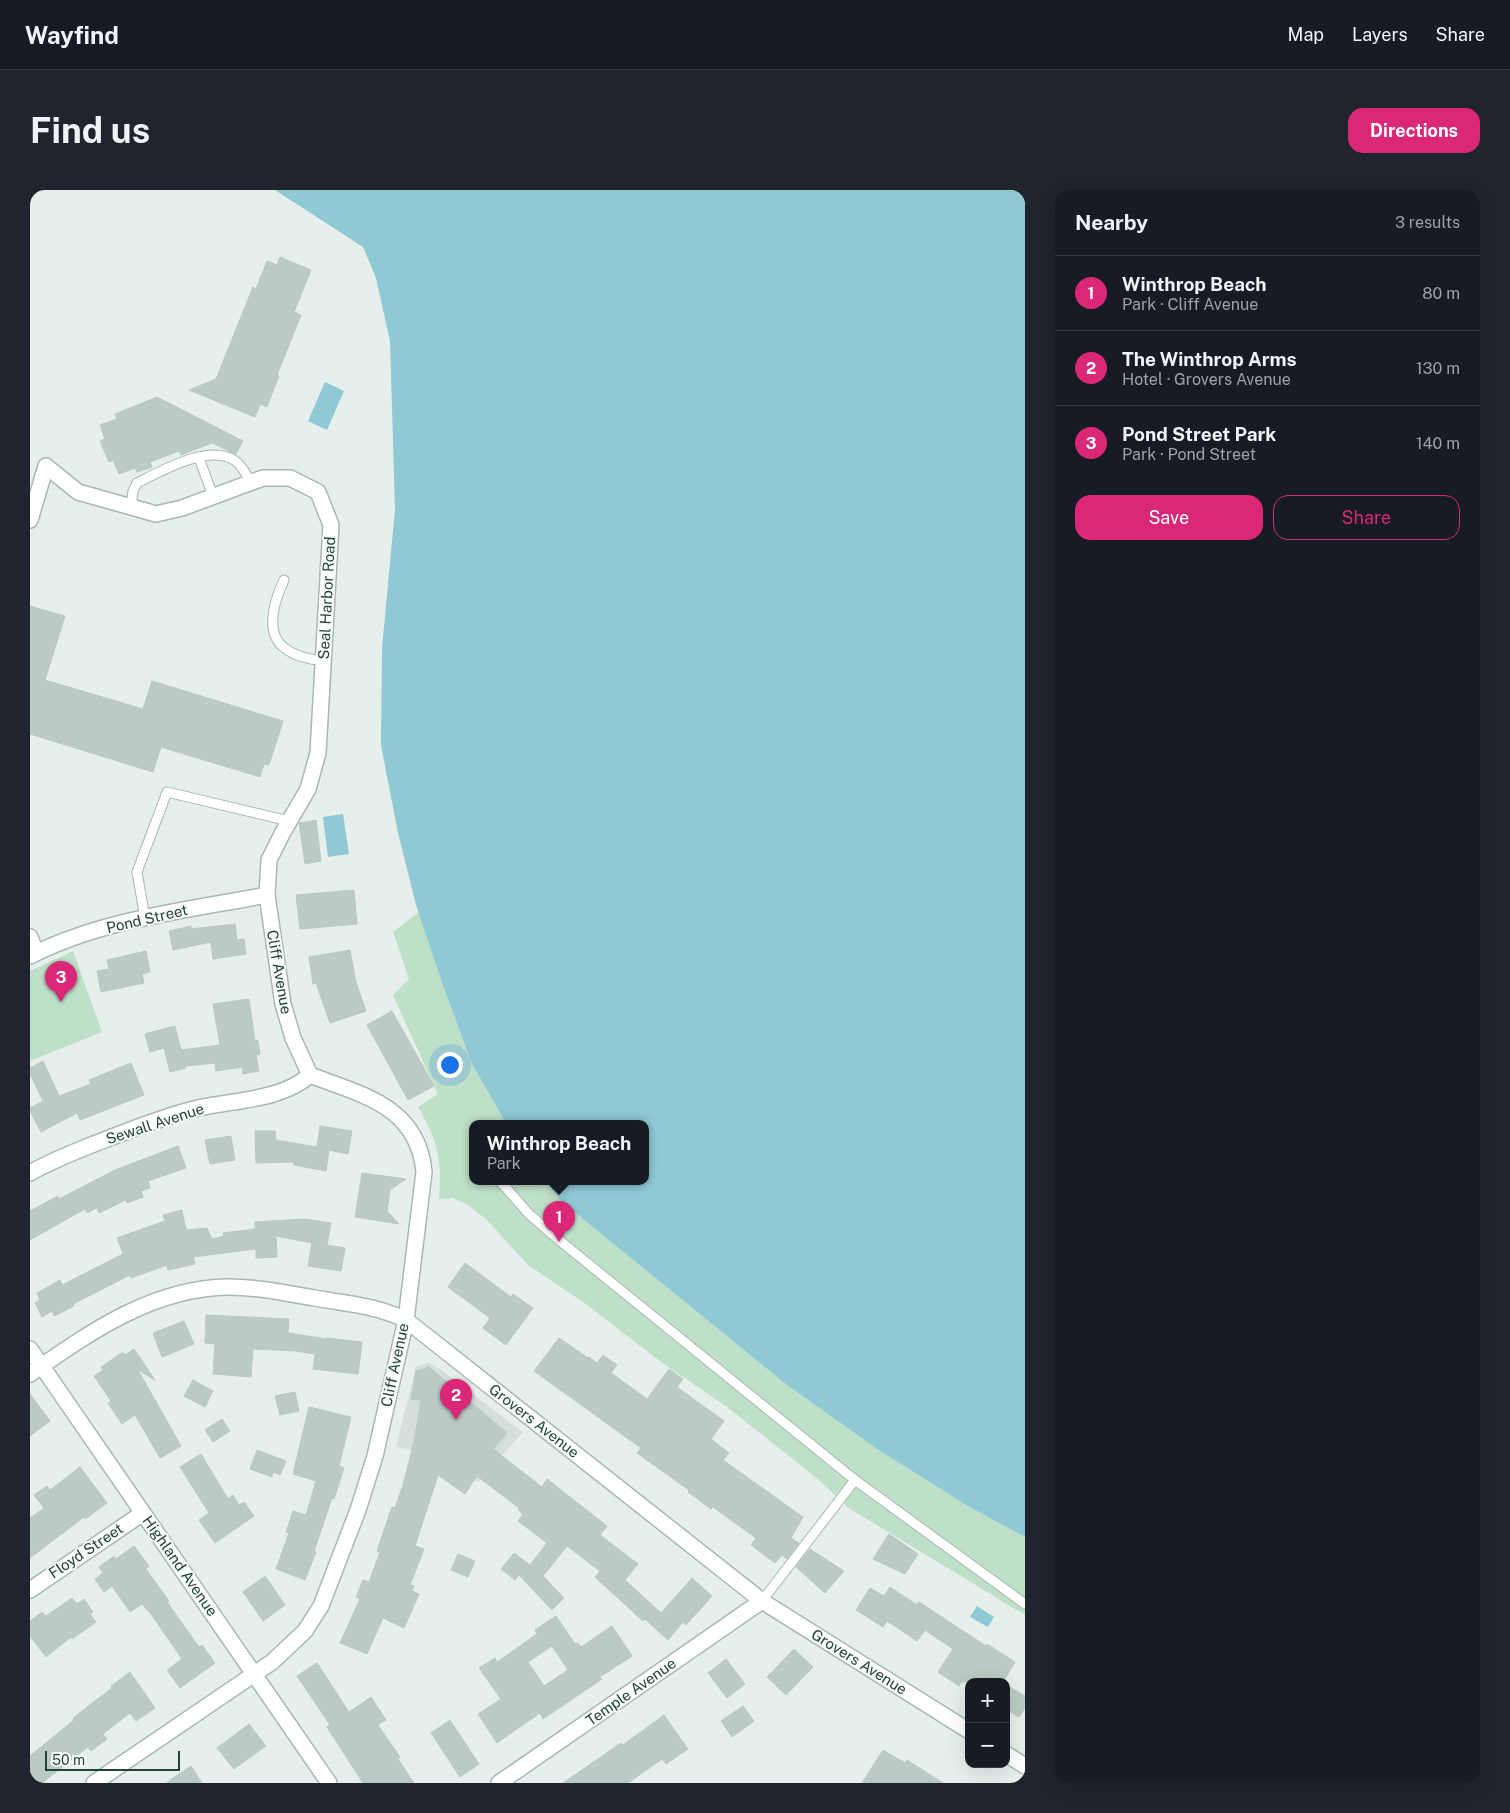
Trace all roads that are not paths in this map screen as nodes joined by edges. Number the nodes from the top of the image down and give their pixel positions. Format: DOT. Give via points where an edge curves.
graph roads {
  1 [pos="199,458"];
  2 [pos="251,482"];
  3 [pos="213,496"];
  4 [pos="131,507"];
  5 [pos="30,520"];
  6 [pos="284,580"];
  7 [pos="323,661"];
  8 [pos="289,821"];
  9 [pos="267,895"];
  10 [pos="145,918"];
  11 [pos="30,937"];
  12 [pos="33,954"];
  13 [pos="310,1075"];
  14 [pos="30,1173"];
  15 [pos="504,1185"];
  16 [pos="406,1320"];
  17 [pos="30,1349"];
  18 [pos="36,1370"];
  19 [pos="855,1480"];
  20 [pos="143,1513"];
  21 [pos="30,1590"];
  22 [pos="762,1601"];
  23 [pos="1025,1604"];
  24 [pos="254,1674"];
  25 [pos="965,1728"];
  26 [pos="1010,1757"];
  27 [pos="1025,1766"];
  28 [pos="94,1783"];
  29 [pos="329,1783"];
  30 [pos="499,1783"];
  1 -- 2 [label="lane" via="216,456 234,460"];
  1 -- 3 [label="lane"];
  1 -- 4 [label="lane" via="180,462 137,483"];
  2 -- 3 [label="street, Seal Harbor Road"];
  2 -- 7 [label="street, Seal Harbor Road" via="263,478 290,478 318,492 331,525"];
  3 -- 4 [label="street, Seal Harbor Road" via="156,514"];
  4 -- 5 [label="street, Seal Harbor Road" via="78,492 46,466"];
  6 -- 7 [label="lane" via="276,596 272,631 284,648 303,658"];
  7 -- 8 [label="street, Seal Harbor Road" via="318,753 308,789"];
  8 -- 9 [label="street, Seal Harbor Road" via="269,860"];
  8 -- 10 [label="lane" via="167,792 137,872"];
  9 -- 10 [label="street, Pond Street"];
  9 -- 13 [label="street, Cliff Avenue" via="283,1004 293,1038"];
  10 -- 12 [label="street, Pond Street" via="83,934"];
  11 -- 12 [label="street"];
  13 -- 14 [label="street, Sewall Avenue" via="285,1091 177,1114 110,1138"];
  13 -- 16 [label="street, Cliff Avenue" via="382,1104 402,1120 419,1150 424,1180"];
  15 -- 19 [label="lane" via="529,1214 559,1240"];
  16 -- 18 [label="street, Grovers Avenue" via="374,1308 278,1292 239,1287 207,1289 172,1296 135,1309"];
  16 -- 22 [label="street, Grovers Avenue"];
  16 -- 24 [label="street, Cliff Avenue" via="369,1476 321,1606 295,1642"];
  17 -- 18 [label="street, Highland Avenue"];
  18 -- 20 [label="street, Highland Avenue"];
  19 -- 22 [label="lane"];
  19 -- 23 [label="lane"];
  20 -- 21 [label="street, Floyd Street"];
  20 -- 24 [label="street, Highland Avenue"];
  22 -- 25 [label="street, Grovers Avenue"];
  22 -- 30 [label="street, Temple Avenue"];
  24 -- 28 [label="street, Cliff Avenue"];
  24 -- 29 [label="street, Highland Avenue"];
  26 -- 27 [label="street"];
}
